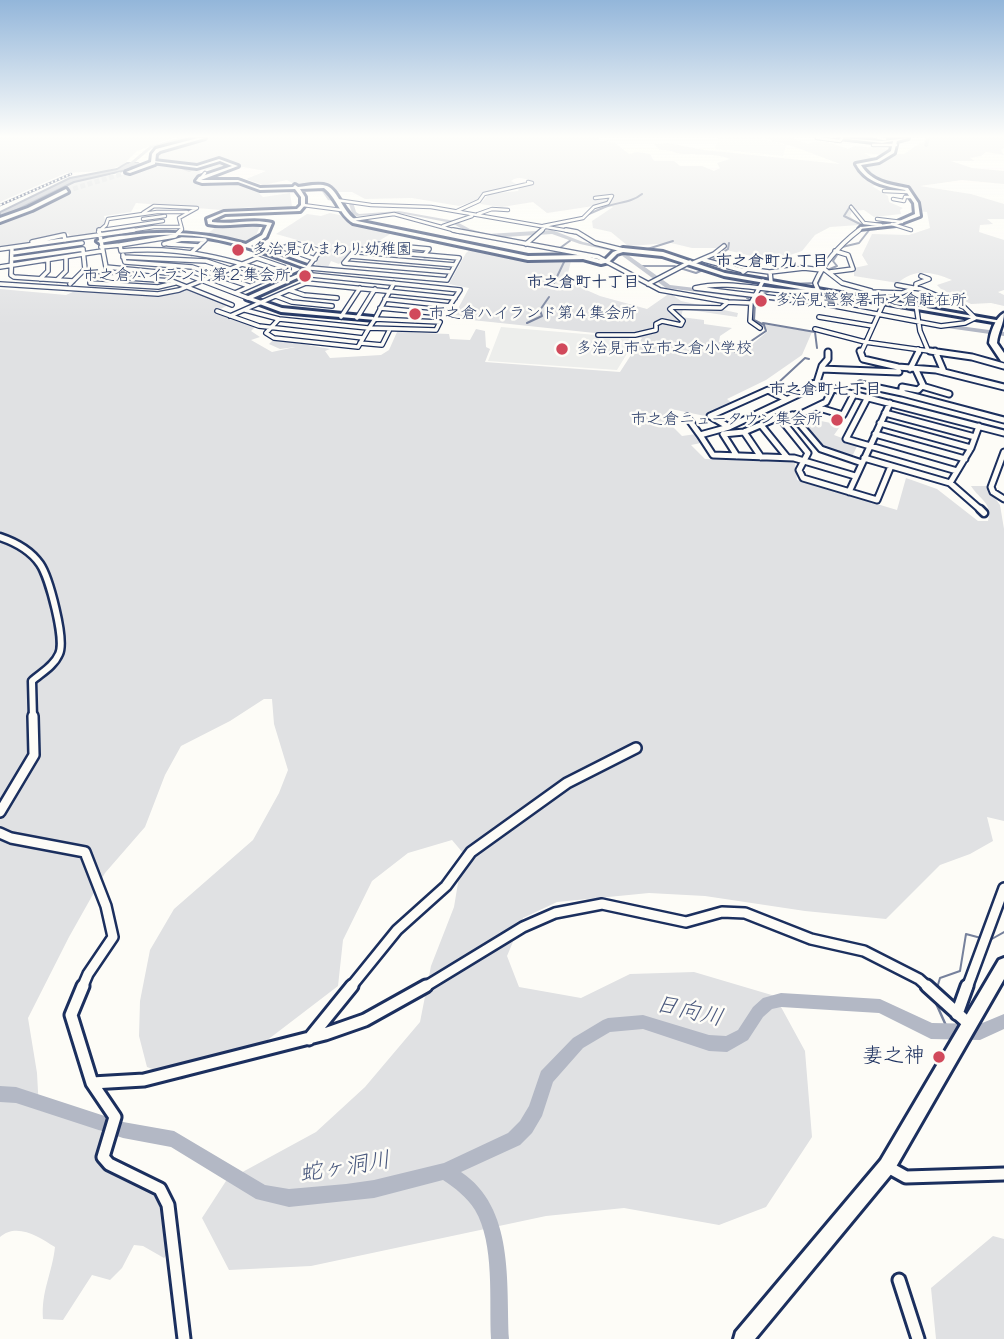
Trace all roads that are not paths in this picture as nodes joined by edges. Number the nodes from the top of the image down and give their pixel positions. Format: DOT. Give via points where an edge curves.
graph roads {
  1 [pos="47,200"];
  2 [pos="303,200"];
  3 [pos="479,200"];
  4 [pos="609,200"];
  5 [pos="914,200"];
  6 [pos="336,201"];
  7 [pos="303,205"];
  8 [pos="400,205"];
  9 [pos="850,207"];
  10 [pos="508,210"];
  11 [pos="341,211"];
  12 [pos="171,212"];
  13 [pos="187,212"];
  14 [pos="395,212"];
  15 [pos="457,212"];
  16 [pos="144,214"];
  17 [pos="476,215"];
  18 [pos="164,219"];
  19 [pos="877,219"];
  20 [pos="904,219"];
  21 [pos="0,220"];
  22 [pos="351,220"];
  23 [pos="107,224"];
  24 [pos="892,224"];
  25 [pos="881,225"];
  26 [pos="443,226"];
  27 [pos="163,227"];
  28 [pos="544,228"];
  29 [pos="861,228"];
  30 [pos="180,230"];
  31 [pos="911,230"];
  32 [pos="144,232"];
  33 [pos="156,239"];
  34 [pos="100,241"];
  35 [pos="164,244"];
  36 [pos="526,244"];
  37 [pos="120,245"];
  38 [pos="82,246"];
  39 [pos="199,246"];
  40 [pos="246,246"];
  41 [pos="724,246"];
  42 [pos="283,248"];
  43 [pos="0,249"];
  44 [pos="121,251"];
  45 [pos="370,251"];
  46 [pos="620,251"];
  47 [pos="835,251"];
  48 [pos="192,252"];
  49 [pos="12,253"];
  50 [pos="269,254"];
  51 [pos="407,254"];
  52 [pos="424,255"];
  53 [pos="350,256"];
  54 [pos="66,257"];
  55 [pos="123,257"];
  56 [pos="185,258"];
  57 [pos="315,259"];
  58 [pos="48,260"];
  59 [pos="704,260"];
  60 [pos="402,261"];
  61 [pos="607,261"];
  62 [pos="29,262"];
  63 [pos="692,262"];
  64 [pos="132,263"];
  65 [pos="244,263"];
  66 [pos="11,265"];
  67 [pos="177,265"];
  68 [pos="456,265"];
  69 [pos="0,267"];
  70 [pos="309,267"];
  71 [pos="397,267"];
  72 [pos="230,268"];
  73 [pos="108,269"];
  74 [pos="823,269"];
  75 [pos="123,270"];
  76 [pos="744,271"];
  77 [pos="451,272"];
  78 [pos="769,272"];
  79 [pos="830,272"];
  80 [pos="170,273"];
  81 [pos="216,274"];
  82 [pos="302,274"];
  83 [pos="277,275"];
  84 [pos="99,276"];
  85 [pos="922,276"];
  86 [pos="739,277"];
  87 [pos="24,278"];
  88 [pos="40,279"];
  89 [pos="290,279"];
  90 [pos="350,279"];
  91 [pos="57,280"];
  92 [pos="162,280"];
  93 [pos="201,280"];
  94 [pos="264,280"];
  95 [pos="74,281"];
  96 [pos="763,281"];
  97 [pos="90,282"];
  98 [pos="771,282"];
  99 [pos="176,283"];
  100 [pos="394,283"];
  101 [pos="0,284"];
  102 [pos="648,284"];
  103 [pos="329,285"];
  104 [pos="897,285"];
  105 [pos="13,286"];
  106 [pos="150,286"];
  107 [pos="250,286"];
  108 [pos="345,286"];
  109 [pos="186,287"];
  110 [pos="816,287"];
  111 [pos="360,288"];
  112 [pos="915,288"];
  113 [pos="64,289"];
  114 [pos="375,289"];
  115 [pos="81,290"];
  116 [pos="289,290"];
  117 [pos="759,290"];
  118 [pos="390,291"];
  119 [pos="235,293"];
  120 [pos="143,294"];
  121 [pos="275,296"];
  122 [pos="321,296"];
  123 [pos="872,296"];
  124 [pos="248,298"];
  125 [pos="337,298"];
  126 [pos="456,298"];
  127 [pos="915,298"];
  128 [pos="385,299"];
  129 [pos="753,300"];
  130 [pos="728,302"];
  131 [pos="884,302"];
  132 [pos="260,303"];
  133 [pos="232,304"];
  134 [pos="332,306"];
  135 [pos="450,306"];
  136 [pos="916,307"];
  137 [pos="380,308"];
  138 [pos="245,310"];
  139 [pos="314,314"];
  140 [pos="325,315"];
  141 [pos="230,316"];
  142 [pos="877,316"];
  143 [pos="341,317"];
  144 [pos="819,317"];
  145 [pos="975,317"];
  146 [pos="357,318"];
  147 [pos="1002,318"];
  148 [pos="279,319"];
  149 [pos="373,320"];
  150 [pos="308,322"];
  151 [pos="328,324"];
  152 [pos="919,324"];
  153 [pos="873,326"];
  154 [pos="270,328"];
  155 [pos="368,328"];
  156 [pos="760,328"];
  157 [pos="390,329"];
  158 [pos="815,329"];
  159 [pos="995,332"];
  160 [pos="321,333"];
  161 [pos="598,335"];
  162 [pos="1004,336"];
  163 [pos="363,338"];
  164 [pos="313,342"];
  165 [pos="865,342"];
  166 [pos="360,343"];
  167 [pos="918,349"];
  168 [pos="928,350"];
  169 [pos="935,351"];
  170 [pos="828,352"];
  171 [pos="1004,359"];
  172 [pos="876,363"];
  173 [pos="1004,366"];
  174 [pos="821,369"];
  175 [pos="913,370"];
  176 [pos="878,371"];
  177 [pos="944,372"];
  178 [pos="860,384"];
  179 [pos="922,386"];
  180 [pos="1004,387"];
  181 [pos="833,388"];
  182 [pos="902,393"];
  183 [pos="797,394"];
  184 [pos="854,394"];
  185 [pos="949,394"];
  186 [pos="868,397"];
  187 [pos="786,399"];
  188 [pos="890,403"];
  189 [pos="816,407"];
  190 [pos="885,413"];
  191 [pos="792,415"];
  192 [pos="687,417"];
  193 [pos="779,417"];
  194 [pos="1004,420"];
  195 [pos="880,423"];
  196 [pos="761,425"];
  197 [pos="979,426"];
  198 [pos="729,427"];
  199 [pos="744,432"];
  200 [pos="1004,433"];
  201 [pos="875,434"];
  202 [pos="700,435"];
  203 [pos="975,437"];
  204 [pos="869,446"];
  205 [pos="971,448"];
  206 [pos="1004,452"];
  207 [pos="737,456"];
  208 [pos="761,457"];
  209 [pos="787,457"];
  210 [pos="964,459"];
  211 [pos="863,460"];
  212 [pos="805,461"];
  213 [pos="891,466"];
  214 [pos="957,471"];
  215 [pos="855,476"];
  216 [pos="950,483"];
  217 [pos="849,492"];
  218 [pos="1004,499"];
  219 [pos="984,513"];
  220 [pos="0,537"];
  221 [pos="636,748"];
  222 [pos="0,812"];
  223 [pos="0,833"];
  224 [pos="1004,888"];
  225 [pos="1004,965"];
  226 [pos="963,1019"];
  227 [pos="308,1040"];
  228 [pos="92,1083"];
  229 [pos="887,1166"];
  230 [pos="1004,1174"];
  231 [pos="899,1280"];
  232 [pos="184,1339"];
  233 [pos="743,1339"];
  234 [pos="918,1339"];
  1 -- 21 [label="main road"];
  2 -- 7 [label="street"];
  3 -- 15 [label="street"];
  4 -- 28 [label="street" via="583,218"];
  5 -- 20 [label="street" via="918,215"];
  6 -- 8 [label="street"];
  6 -- 11 [label="street"];
  7 -- 11 [label="street"];
  7 -- 40 [label="street" via="289,212 224,213 209,219 219,225 270,224 264,236"];
  8 -- 14 [label="street"];
  8 -- 15 [label="street"];
  9 -- 25 [label="street" via="864,223"];
  10 -- 17 [label="street"];
  11 -- 22 [label="street"];
  12 -- 13 [label="street"];
  12 -- 16 [label="street"];
  12 -- 18 [label="street"];
  13 -- 16 [label="street" via="197,208 154,206"];
  13 -- 30 [label="street" via="179,218"];
  14 -- 22 [label="street"];
  14 -- 26 [label="street"];
  15 -- 17 [label="street"];
  16 -- 23 [label="street" via="108,219"];
  17 -- 26 [label="street"];
  17 -- 28 [label="street"];
  18 -- 23 [label="street"];
  18 -- 27 [label="street"];
  18 -- 34 [label="street"];
  19 -- 20 [label="street"];
  20 -- 24 [label="street"];
  22 -- 61 [label="street" via="517,257"];
  23 -- 34 [label="street"];
  24 -- 25 [label="street"];
  24 -- 31 [label="street"];
  25 -- 29 [label="street"];
  26 -- 36 [label="street"];
  27 -- 30 [label="street"];
  27 -- 32 [label="street"];
  28 -- 36 [label="street"];
  28 -- 46 [label="street" via="577,232"];
  29 -- 47 [label="street"];
  30 -- 32 [label="street"];
  30 -- 33 [label="street" via="175,236"];
  30 -- 40 [label="street"];
  32 -- 34 [label="street"];
  33 -- 35 [label="street"];
  33 -- 37 [label="street"];
  34 -- 37 [label="street"];
  34 -- 38 [label="street"];
  34 -- 38 [label="street"];
  34 -- 73 [label="street"];
  35 -- 39 [label="street"];
  35 -- 39 [label="street" via="205,240"];
  36 -- 61 [label="street"];
  37 -- 44 [label="street"];
  38 -- 49 [label="street"];
  38 -- 49 [label="street" via="65,240 64,235 38,239"];
  38 -- 54 [label="street"];
  38 -- 95 [label="street" via="85,269"];
  39 -- 48 [label="street"];
  40 -- 50 [label="street"];
  41 -- 59 [label="street"];
  42 -- 50 [label="street"];
  42 -- 57 [label="street"];
  42 -- 57 [label="street" via="295,243 320,251"];
  43 -- 49 [label="street"];
  44 -- 48 [label="street"];
  44 -- 55 [label="street"];
  45 -- 51 [label="street"];
  45 -- 52 [label="street" via="376,244 429,249"];
  45 -- 53 [label="street" via="356,250"];
  46 -- 61 [label="street"];
  46 -- 63 [label="street"];
  47 -- 74 [label="street"];
  47 -- 79 [label="street" via="851,257 853,269"];
  48 -- 56 [label="street"];
  48 -- 65 [label="street"];
  49 -- 66 [label="street"];
  50 -- 70 [label="street"];
  51 -- 52 [label="street"];
  51 -- 60 [label="street"];
  52 -- 68 [label="street" via="460,258"];
  53 -- 60 [label="street"];
  53 -- 71 [label="street" via="345,263"];
  54 -- 58 [label="street"];
  54 -- 91 [label="street" via="66,271"];
  55 -- 56 [label="street"];
  55 -- 64 [label="street"];
  56 -- 67 [label="street"];
  56 -- 72 [label="street"];
  57 -- 70 [label="street"];
  58 -- 62 [label="street"];
  58 -- 88 [label="street" via="48,271"];
  59 -- 63 [label="street"];
  59 -- 76 [label="street"];
  60 -- 68 [label="street"];
  60 -- 71 [label="street"];
  61 -- 102 [label="street"];
  62 -- 66 [label="street"];
  62 -- 87 [label="street"];
  63 -- 86 [label="street"];
  63 -- 102 [label="street"];
  64 -- 67 [label="street"];
  64 -- 75 [label="street"];
  65 -- 72 [label="street"];
  65 -- 83 [label="street"];
  65 -- 83 [label="street" via="257,258 289,269"];
  66 -- 69 [label="street"];
  66 -- 87 [label="street" via="11,275"];
  67 -- 80 [label="street"];
  67 -- 81 [label="street"];
  68 -- 77 [label="street"];
  70 -- 77 [label="street" via="447,280"];
  70 -- 82 [label="street"];
  71 -- 77 [label="street"];
  72 -- 81 [label="street"];
  72 -- 94 [label="street"];
  73 -- 75 [label="street"];
  73 -- 84 [label="street"];
  74 -- 78 [label="street"];
  74 -- 79 [label="street"];
  74 -- 110 [label="street"];
  75 -- 80 [label="street"];
  76 -- 78 [label="street"];
  76 -- 86 [label="street"];
  78 -- 98 [label="street"];
  79 -- 123 [label="street" via="842,283"];
  80 -- 92 [label="street"];
  80 -- 93 [label="street"];
  81 -- 93 [label="street"];
  81 -- 107 [label="street"];
  82 -- 89 [label="street"];
  82 -- 90 [label="street"];
  83 -- 89 [label="street"];
  83 -- 94 [label="street"];
  84 -- 92 [label="street"];
  84 -- 97 [label="street"];
  85 -- 112 [label="street" via="929,279"];
  86 -- 96 [label="street"];
  87 -- 88 [label="street"];
  87 -- 105 [label="street"];
  88 -- 91 [label="street"];
  89 -- 124 [label="street"];
  90 -- 100 [label="street"];
  90 -- 108 [label="street"];
  91 -- 95 [label="street"];
  92 -- 99 [label="street"];
  93 -- 109 [label="street"];
  93 -- 119 [label="street"];
  94 -- 107 [label="street"];
  95 -- 113 [label="street"];
  96 -- 98 [label="street"];
  96 -- 117 [label="street"];
  97 -- 106 [label="street"];
  97 -- 115 [label="street"];
  98 -- 110 [label="street"];
  99 -- 106 [label="street"];
  99 -- 109 [label="street"];
  100 -- 118 [label="street"];
  100 -- 126 [label="street" via="460,290"];
  101 -- 105 [label="street"];
  102 -- 130 [label="street"];
  103 -- 108 [label="street"];
  103 -- 116 [label="street" via="306,283"];
  103 -- 122 [label="street"];
  104 -- 112 [label="street"];
  105 -- 113 [label="street"];
  106 -- 120 [label="street"];
  107 -- 119 [label="street"];
  108 -- 111 [label="street"];
  108 -- 125 [label="street"];
  109 -- 120 [label="street"];
  109 -- 133 [label="street"];
  110 -- 117 [label="street"];
  110 -- 123 [label="street"];
  111 -- 114 [label="street"];
  111 -- 143 [label="street"];
  112 -- 123 [label="street"];
  112 -- 145 [label="street" via="964,307"];
  113 -- 115 [label="street"];
  114 -- 118 [label="street"];
  114 -- 146 [label="street"];
  115 -- 120 [label="street"];
  116 -- 121 [label="street"];
  116 -- 122 [label="street"];
  117 -- 129 [label="street"];
  117 -- 129 [label="street" via="695,288"];
  118 -- 126 [label="street"];
  118 -- 128 [label="street"];
  119 -- 124 [label="street"];
  121 -- 132 [label="street"];
  121 -- 134 [label="street"];
  122 -- 125 [label="street"];
  123 -- 131 [label="street"];
  124 -- 132 [label="street"];
  124 -- 133 [label="street"];
  125 -- 134 [label="street"];
  126 -- 135 [label="street"];
  127 -- 136 [label="street"];
  128 -- 135 [label="street"];
  128 -- 137 [label="street"];
  129 -- 130 [label="street"];
  129 -- 142 [label="street"];
  129 -- 156 [label="street" via="750,321"];
  130 -- 161 [label="street" via="722,308 673,307 670,309 683,321 681,325 662,321 656,330 645,333"];
  131 -- 136 [label="street"];
  131 -- 142 [label="street"];
  132 -- 138 [label="street"];
  132 -- 139 [label="street"];
  133 -- 141 [label="street" via="217,311"];
  134 -- 140 [label="street"];
  135 -- 137 [label="street" via="444,314"];
  136 -- 145 [label="street"];
  136 -- 152 [label="street"];
  137 -- 149 [label="street"];
  138 -- 141 [label="street"];
  138 -- 148 [label="street"];
  139 -- 140 [label="street"];
  139 -- 150 [label="street"];
  140 -- 143 [label="street"];
  141 -- 154 [label="street"];
  142 -- 152 [label="street"];
  142 -- 153 [label="street"];
  143 -- 146 [label="street"];
  144 -- 153 [label="street"];
  145 -- 147 [label="street"];
  145 -- 152 [label="street" via="949,326"];
  146 -- 149 [label="street"];
  147 -- 159 [label="highway"];
  148 -- 150 [label="street"];
  148 -- 154 [label="street"];
  149 -- 155 [label="street"];
  149 -- 157 [label="street" via="440,322 436,330"];
  150 -- 151 [label="street"];
  151 -- 155 [label="street"];
  151 -- 160 [label="street"];
  152 -- 168 [label="street"];
  153 -- 165 [label="street"];
  154 -- 160 [label="street"];
  154 -- 164 [label="street" via="269,337"];
  155 -- 157 [label="street"];
  155 -- 163 [label="street"];
  157 -- 166 [label="street" via="382,345"];
  158 -- 165 [label="street"];
  159 -- 162 [label="street"];
  159 -- 171 [label="highway" via="993,343"];
  160 -- 163 [label="street"];
  160 -- 164 [label="street"];
  163 -- 166 [label="street"];
  164 -- 166 [label="street" via="358,347"];
  165 -- 167 [label="street"];
  165 -- 172 [label="street" via="861,356"];
  167 -- 168 [label="street"];
  167 -- 175 [label="street"];
  168 -- 169 [label="street"];
  169 -- 173 [label="street"];
  169 -- 177 [label="street"];
  170 -- 174 [label="street"];
  172 -- 175 [label="street"];
  172 -- 176 [label="street"];
  174 -- 176 [label="street"];
  174 -- 183 [label="street" via="817,382"];
  175 -- 176 [label="street"];
  175 -- 177 [label="street"];
  175 -- 179 [label="street"];
  177 -- 180 [label="street"];
  178 -- 182 [label="street"];
  179 -- 182 [label="street" via="918,390 902,387"];
  179 -- 185 [label="street"];
  181 -- 183 [label="street" via="818,385"];
  181 -- 184 [label="street"];
  181 -- 189 [label="street" via="826,402"];
  182 -- 194 [label="street"];
  183 -- 187 [label="street"];
  184 -- 186 [label="street"];
  184 -- 189 [label="street" via="843,415"];
  186 -- 188 [label="street"];
  186 -- 204 [label="street" via="846,439"];
  187 -- 198 [label="street"];
  187 -- 198 [label="street" via="768,390 710,415"];
  188 -- 190 [label="street"];
  188 -- 197 [label="street"];
  189 -- 191 [label="street"];
  190 -- 195 [label="street"];
  190 -- 203 [label="street"];
  191 -- 193 [label="street"];
  191 -- 211 [label="street" via="821,449"];
  192 -- 202 [label="street"];
  193 -- 196 [label="street"];
  193 -- 212 [label="street" via="808,453"];
  195 -- 201 [label="street"];
  195 -- 205 [label="street"];
  196 -- 199 [label="street"];
  196 -- 209 [label="street"];
  197 -- 200 [label="street"];
  197 -- 203 [label="street"];
  198 -- 202 [label="street"];
  199 -- 207 [label="street" via="723,435"];
  199 -- 208 [label="street"];
  201 -- 204 [label="street"];
  201 -- 210 [label="street"];
  202 -- 207 [label="street" via="713,456"];
  203 -- 205 [label="street"];
  204 -- 211 [label="street"];
  204 -- 214 [label="street"];
  205 -- 210 [label="street"];
  206 -- 218 [label="street" via="991,487"];
  207 -- 208 [label="street"];
  208 -- 209 [label="street"];
  209 -- 212 [label="street"];
  210 -- 214 [label="street"];
  211 -- 213 [label="street"];
  211 -- 215 [label="street"];
  212 -- 215 [label="street"];
  212 -- 217 [label="street" via="799,470 803,478"];
  213 -- 216 [label="street"];
  213 -- 217 [label="street" via="877,500"];
  214 -- 216 [label="street"];
  215 -- 217 [label="street"];
  216 -- 219 [label="street"];
  220 -- 222 [label="street" via="25,551 43,569 62,641 57,658 32,681 34,755"];
  221 -- 227 [label="street" via="567,783 471,852 446,886 397,930"];
  223 -- 228 [label="street" via="85,852 92,866 113,937 88,974 71,1015"];
  224 -- 226 [label="street" via="983,938"];
  225 -- 226 [label="street"];
  226 -- 227 [label="street" via="919,979 863,951 811,939 745,913 722,912 685,922 602,904 555,913 523,927 365,1020"];
  226 -- 229 [label="street" via="960,1041"];
  227 -- 228 [label="street" via="144,1080"];
  228 -- 232 [label="street" via="115,1117 103,1157 160,1189 168,1205"];
  229 -- 230 [label="street" via="906,1177"];
  229 -- 233 [label="street"];
  231 -- 234 [label="street"];
}
